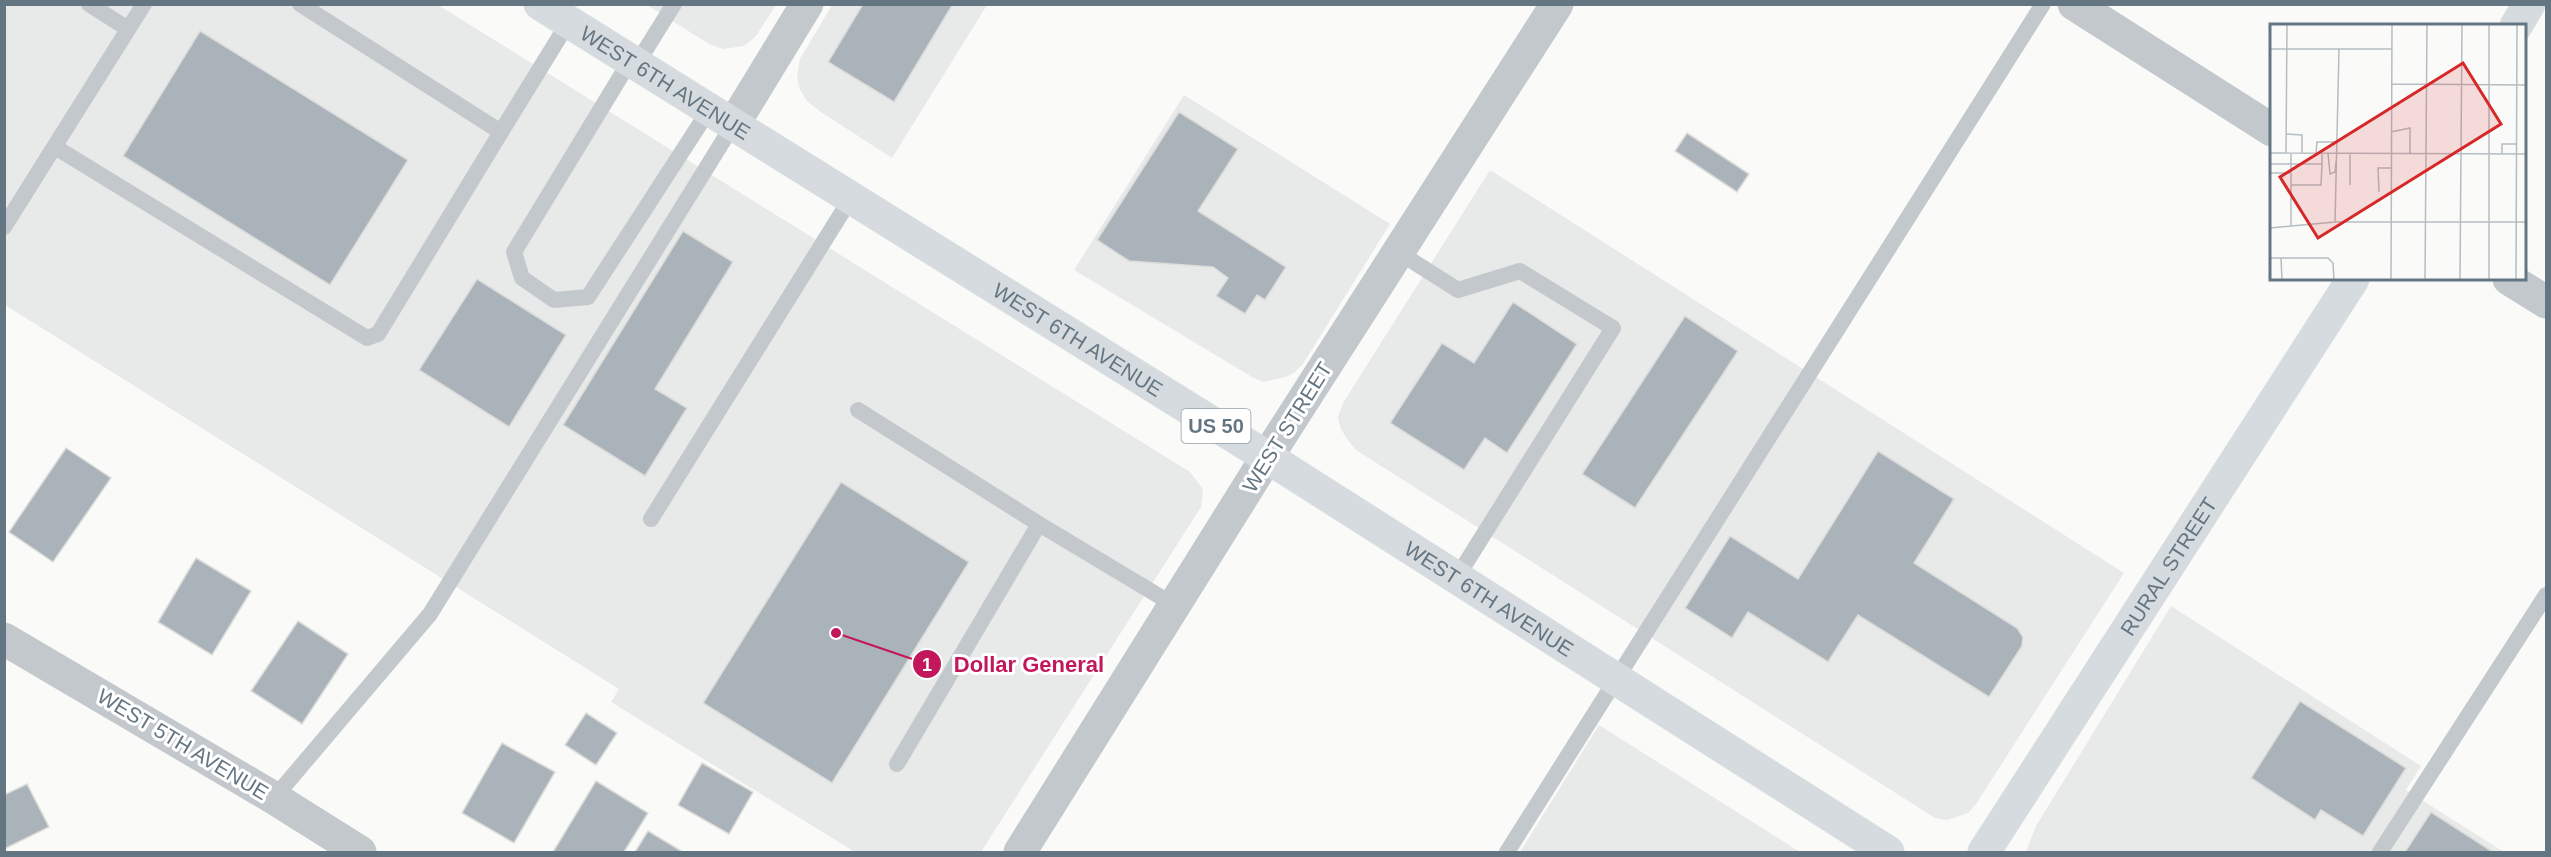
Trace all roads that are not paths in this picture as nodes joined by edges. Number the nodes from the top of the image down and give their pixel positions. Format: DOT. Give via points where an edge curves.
graph roads {
  1 [pos="89,4"];
  2 [pos="144,4"];
  3 [pos="300,4"];
  4 [pos="540,4"];
  5 [pos="674,4"];
  6 [pos="1557,4"];
  7 [pos="2043,4"];
  8 [pos="2074,4"];
  9 [pos="2529,4"];
  10 [pos="801,7"];
  11 [pos="568,23"];
  12 [pos="2517,24"];
  13 [pos="128,29"];
  14 [pos="633,63"];
  15 [pos="721,117"];
  16 [pos="2270,129"];
  17 [pos="501,132"];
  18 [pos="55,147"];
  19 [pos="851,198"];
  20 [pos="4,227"];
  21 [pos="1398,252"];
  22 [pos="2352,280"];
  23 [pos="2511,280"];
  24 [pos="2547,302"];
  25 [pos="858,410"];
  26 [pos="1267,457"];
  27 [pos="651,519"];
  28 [pos="1039,524"];
  29 [pos="1457,577"];
  30 [pos="2547,595"];
  31 [pos="1174,606"];
  32 [pos="4,639"];
  33 [pos="1617,679"];
  34 [pos="897,764"];
  35 [pos="274,798"];
  36 [pos="360,852"];
  37 [pos="1020,852"];
  38 [pos="1507,852"];
  39 [pos="1888,852"];
  40 [pos="1984,852"];
  41 [pos="2380,852"];
  1 -- 13 [label="lane"];
  2 -- 13 [label="lane"];
  3 -- 17 [label="lane"];
  4 -- 11 [label="main road, WEST 6TH AVENUE / US 50"];
  5 -- 14 [label="lane"];
  6 -- 21 [label="street, WEST STREET"];
  7 -- 33 [label="lane"];
  8 -- 16 [label="street"];
  9 -- 12 [label="main road"];
  10 -- 15 [label="street"];
  11 -- 14 [label="main road, WEST 6TH AVENUE / US 50"];
  11 -- 17 [label="lane"];
  13 -- 18 [label="lane"];
  14 -- 15 [label="main road, WEST 6TH AVENUE / US 50"];
  14 -- 15 [label="lane" via="514,252 522,279 554,300 588,297"];
  15 -- 19 [label="main road, WEST 6TH AVENUE / US 50"];
  15 -- 35 [label="lane" via="430,614"];
  17 -- 18 [label="lane" via="378,334 367,338"];
  18 -- 20 [label="lane"];
  19 -- 26 [label="main road, WEST 6TH AVENUE / US 50"];
  19 -- 27 [label="lane"];
  21 -- 26 [label="street, WEST STREET"];
  21 -- 29 [label="lane" via="1458,290 1520,271 1613,328"];
  22 -- 40 [label="main road, RURAL STREET"];
  23 -- 24 [label="street"];
  25 -- 28 [label="lane"];
  26 -- 29 [label="main road, WEST 6TH AVENUE / US 50"];
  26 -- 31 [label="street, WEST STREET"];
  28 -- 31 [label="lane"];
  28 -- 34 [label="lane"];
  29 -- 33 [label="main road, WEST 6TH AVENUE / US 50"];
  30 -- 41 [label="lane"];
  31 -- 37 [label="street, WEST STREET"];
  32 -- 35 [label="street, WEST 5TH AVENUE"];
  33 -- 38 [label="lane"];
  33 -- 39 [label="main road, WEST 6TH AVENUE / US 50"];
  35 -- 36 [label="street, WEST 5TH AVENUE"];
}
